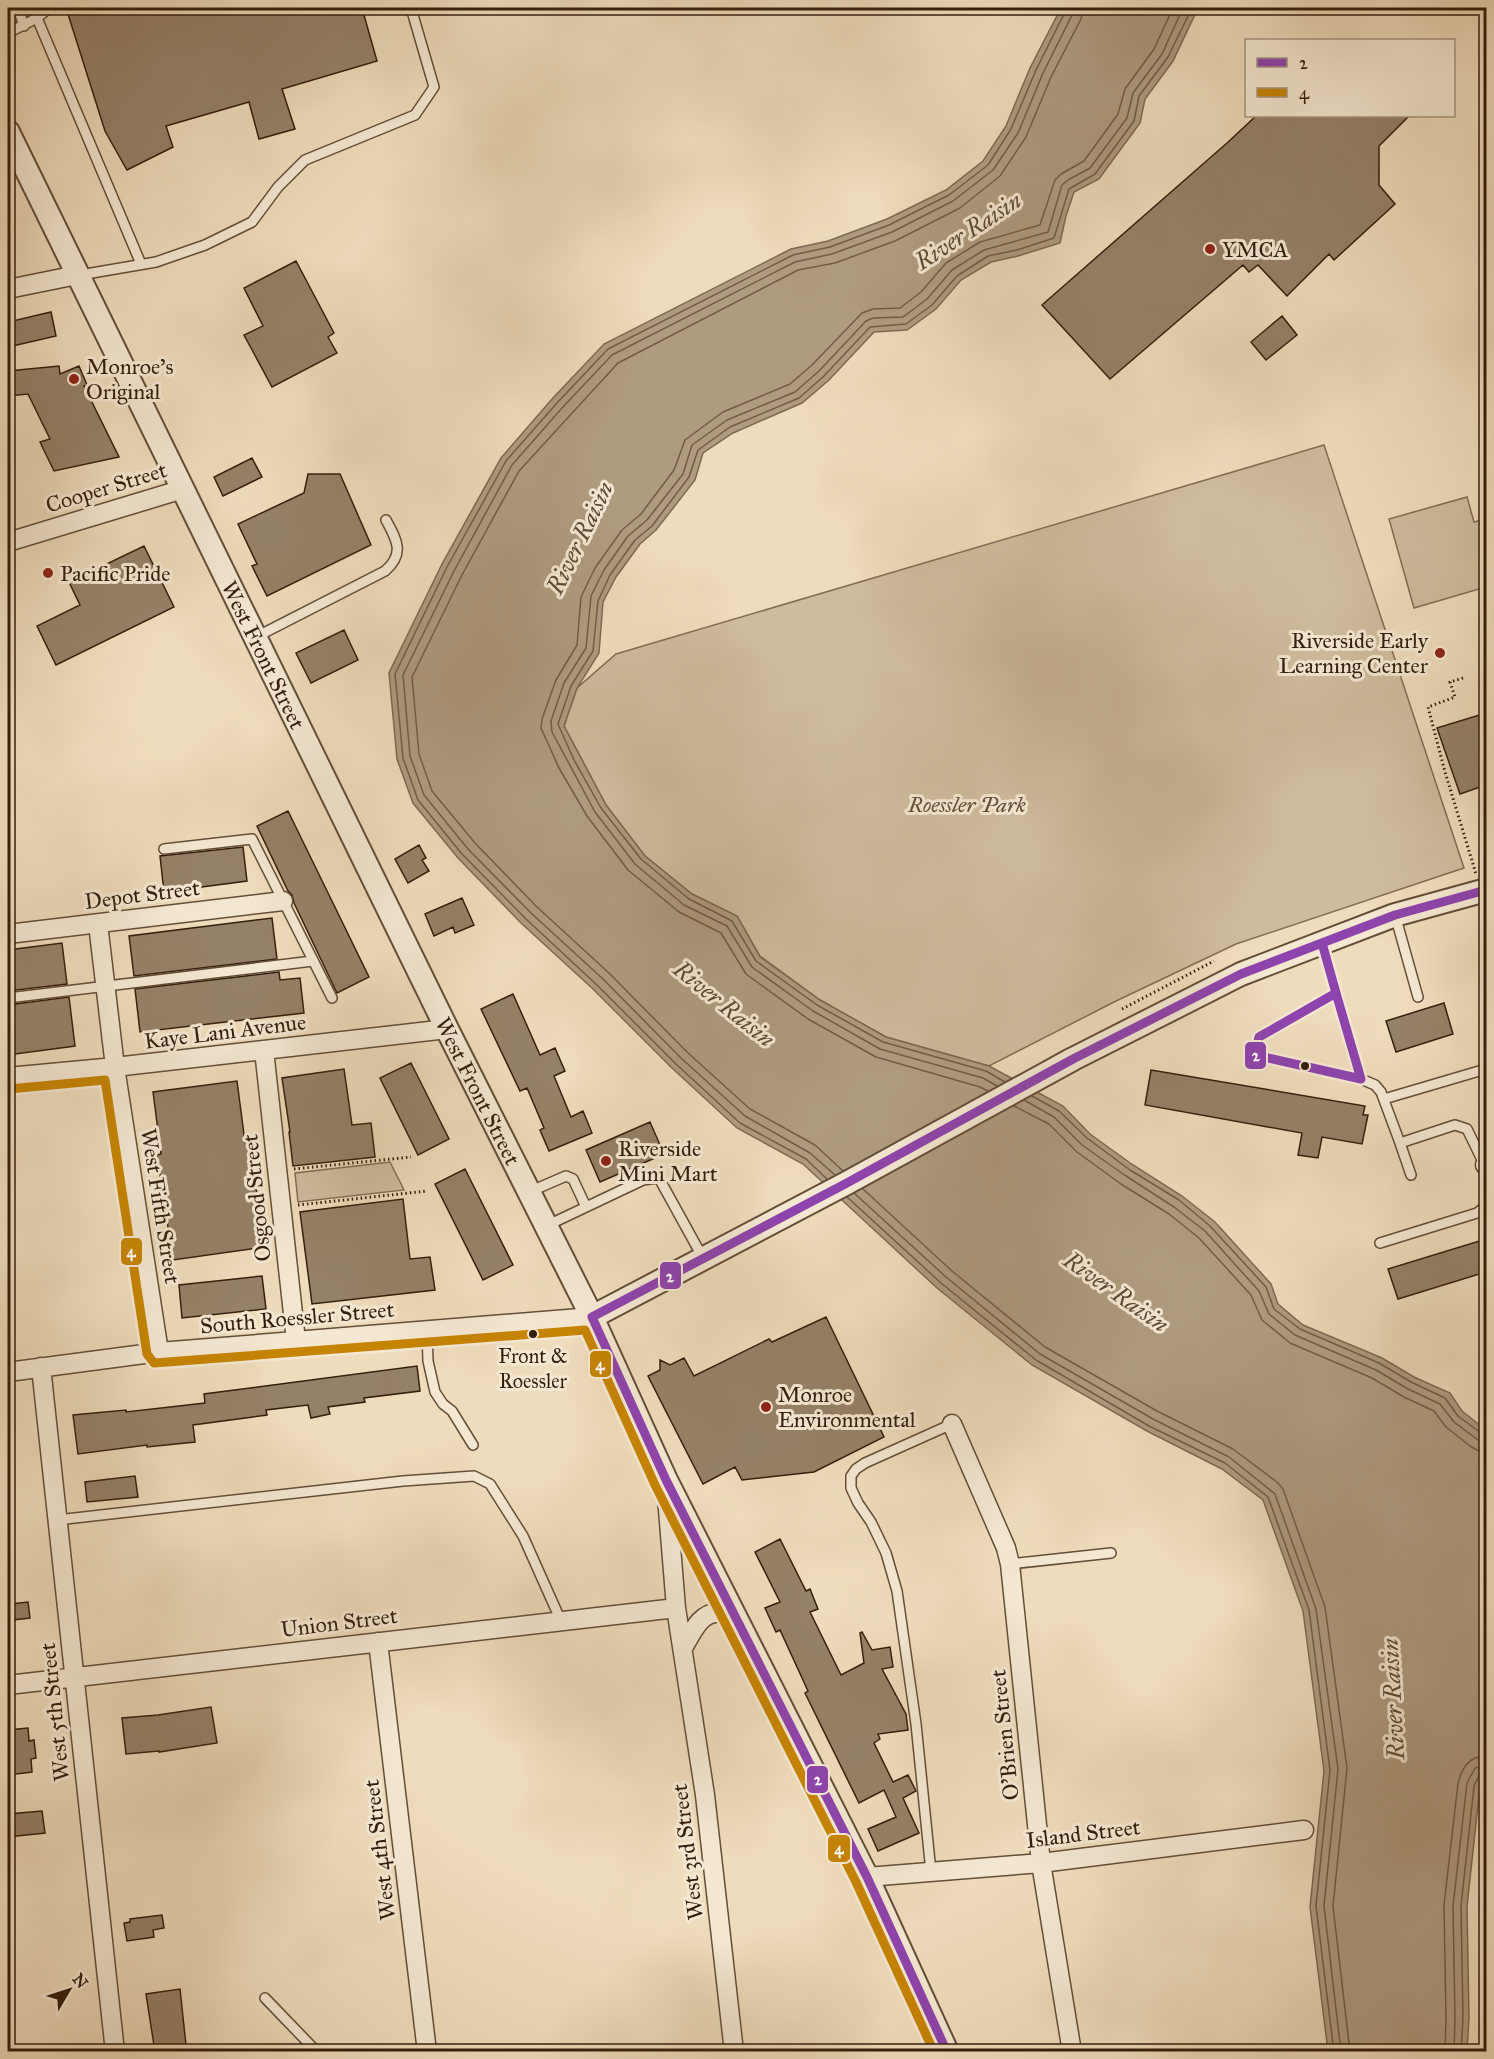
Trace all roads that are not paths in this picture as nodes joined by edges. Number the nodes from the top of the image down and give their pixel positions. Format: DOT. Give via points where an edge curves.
graph roads {
  1 [pos="18,8"];
  2 [pos="49,8"];
  3 [pos="411,8"];
  4 [pos="37,18"];
  5 [pos="24,26"];
  6 [pos="8,33"];
  7 [pos="8,132"];
  8 [pos="141,264"];
  9 [pos="77,275"];
  10 [pos="8,289"];
  11 [pos="183,489"];
  12 [pos="386,520"];
  13 [pos="8,540"];
  14 [pos="256,637"];
  15 [pos="164,849"];
  16 [pos="1484,891"];
  17 [pos="283,901"];
  18 [pos="1395,915"];
  19 [pos="98,924"];
  20 [pos="8,934"];
  21 [pos="1322,943"];
  22 [pos="314,961"];
  23 [pos="106,987"];
  24 [pos="1337,993"];
  25 [pos="1418,997"];
  26 [pos="8,998"];
  27 [pos="332,998"];
  28 [pos="447,1029"];
  29 [pos="264,1050"];
  30 [pos="115,1067"];
  31 [pos="1486,1069"];
  32 [pos="8,1077"];
  33 [pos="1361,1079"];
  34 [pos="1384,1099"];
  35 [pos="1400,1143"];
  36 [pos="1486,1167"];
  37 [pos="1411,1175"];
  38 [pos="529,1192"];
  39 [pos="1486,1206"];
  40 [pos="586,1207"];
  41 [pos="546,1226"];
  42 [pos="1380,1243"];
  43 [pos="703,1258"];
  44 [pos="592,1317"];
  45 [pos="427,1330"];
  46 [pos="296,1341"];
  47 [pos="159,1352"];
  48 [pos="41,1367"];
  49 [pos="8,1372"];
  50 [pos="952,1424"];
  51 [pos="473,1445"];
  52 [pos="666,1480"];
  53 [pos="57,1520"];
  54 [pos="1111,1553"];
  55 [pos="1010,1564"];
  56 [pos="676,1608"];
  57 [pos="737,1620"];
  58 [pos="561,1621"];
  59 [pos="378,1642"];
  60 [pos="683,1648"];
  61 [pos="74,1677"];
  62 [pos="8,1684"];
  63 [pos="1304,1830"];
  64 [pos="1041,1863"];
  65 [pos="931,1872"];
  66 [pos="867,1877"];
  67 [pos="265,1998"];
  68 [pos="115,2052"];
  69 [pos="316,2052"];
  70 [pos="427,2052"];
  71 [pos="734,2052"];
  72 [pos="947,2052"];
  73 [pos="1072,2052"];
  1 -- 5 [label="lane"];
  2 -- 4 [label="lane"];
  3 -- 8 [label="lane" via="434,87 415,115 305,160 252,222 205,245"];
  4 -- 5 [label="lane"];
  4 -- 8 [label="lane"];
  5 -- 6 [label="lane"];
  7 -- 9 [label="street, West Front Street"];
  8 -- 9 [label="lane"];
  9 -- 10 [label="street"];
  9 -- 11 [label="street, West Front Street"];
  11 -- 13 [label="street, Cooper Street"];
  11 -- 14 [label="street, West Front Street"];
  12 -- 14 [label="lane" via="398,548 385,572"];
  14 -- 28 [label="street, West Front Street"];
  15 -- 17 [label="lane" via="252,839"];
  16 -- 18 [label="street"];
  17 -- 19 [label="street, Depot Street"];
  17 -- 22 [label="lane"];
  18 -- 21 [label="street"];
  18 -- 25 [label="lane"];
  19 -- 20 [label="street, Depot Street"];
  19 -- 23 [label="street, West Fifth Street"];
  21 -- 24 [label="lane"];
  21 -- 43 [label="street" via="1241,974 1073,1059"];
  22 -- 23 [label="lane"];
  22 -- 27 [label="lane"];
  23 -- 26 [label="lane"];
  23 -- 30 [label="street, West Fifth Street"];
  24 -- 33 [label="lane"];
  24 -- 33 [label="lane" via="1260,1037 1256,1055"];
  28 -- 29 [label="street, Kaye Lani Avenue"];
  28 -- 38 [label="street, West Front Street"];
  29 -- 30 [label="street, Kaye Lani Avenue"];
  29 -- 46 [label="street, Osgood Street"];
  30 -- 32 [label="street, Kaye Lani Avenue"];
  30 -- 47 [label="street, West Fifth Street"];
  31 -- 34 [label="lane"];
  33 -- 34 [label="lane" via="1375,1084"];
  34 -- 35 [label="lane"];
  35 -- 36 [label="lane" via="1455,1125 1467,1129"];
  35 -- 37 [label="lane"];
  38 -- 40 [label="lane" via="569,1176"];
  38 -- 41 [label="street, West Front Street"];
  39 -- 42 [label="lane" via="1477,1213"];
  40 -- 41 [label="lane"];
  40 -- 43 [label="lane" via="643,1180 657,1178"];
  41 -- 44 [label="street, West Front Street"];
  43 -- 44 [label="street"];
  44 -- 45 [label="street, South Roessler Street"];
  44 -- 52 [label="street, West Front Street"];
  45 -- 46 [label="street, South Roessler Street"];
  45 -- 51 [label="lane" via="435,1392"];
  46 -- 47 [label="street, South Roessler Street"];
  47 -- 48 [label="street, South Roessler Street"];
  48 -- 49 [label="street, South Roessler Street"];
  48 -- 53 [label="street, West 5th Street"];
  50 -- 55 [label="street, O'Brien Street"];
  50 -- 65 [label="lane" via="865,1463 851,1476 851,1488 886,1553 897,1591"];
  52 -- 56 [label="street, West 3rd Street"];
  52 -- 57 [label="street, West Front Street"];
  53 -- 58 [label="lane" via="474,1476 490,1484 523,1536"];
  53 -- 61 [label="street, West 5th Street"];
  54 -- 55 [label="lane"];
  55 -- 64 [label="street, O'Brien Street"];
  56 -- 58 [label="street, Union Street"];
  56 -- 60 [label="street, West 3rd Street"];
  57 -- 60 [label="street" via="718,1613 706,1616"];
  57 -- 66 [label="street, West Front Street"];
  58 -- 59 [label="street, Union Street"];
  59 -- 61 [label="street, Union Street"];
  59 -- 70 [label="street, West 4th Street"];
  60 -- 71 [label="street, West 3rd Street" via="705,1795"];
  61 -- 62 [label="street, Union Street"];
  61 -- 68 [label="street, West 5th Street"];
  63 -- 64 [label="street, Island Street"];
  64 -- 65 [label="street, Island Street"];
  64 -- 73 [label="street, O'Brien Street"];
  65 -- 66 [label="street, Island Street"];
  66 -- 72 [label="street, West Front Street"];
  67 -- 69 [label="lane"];
}
